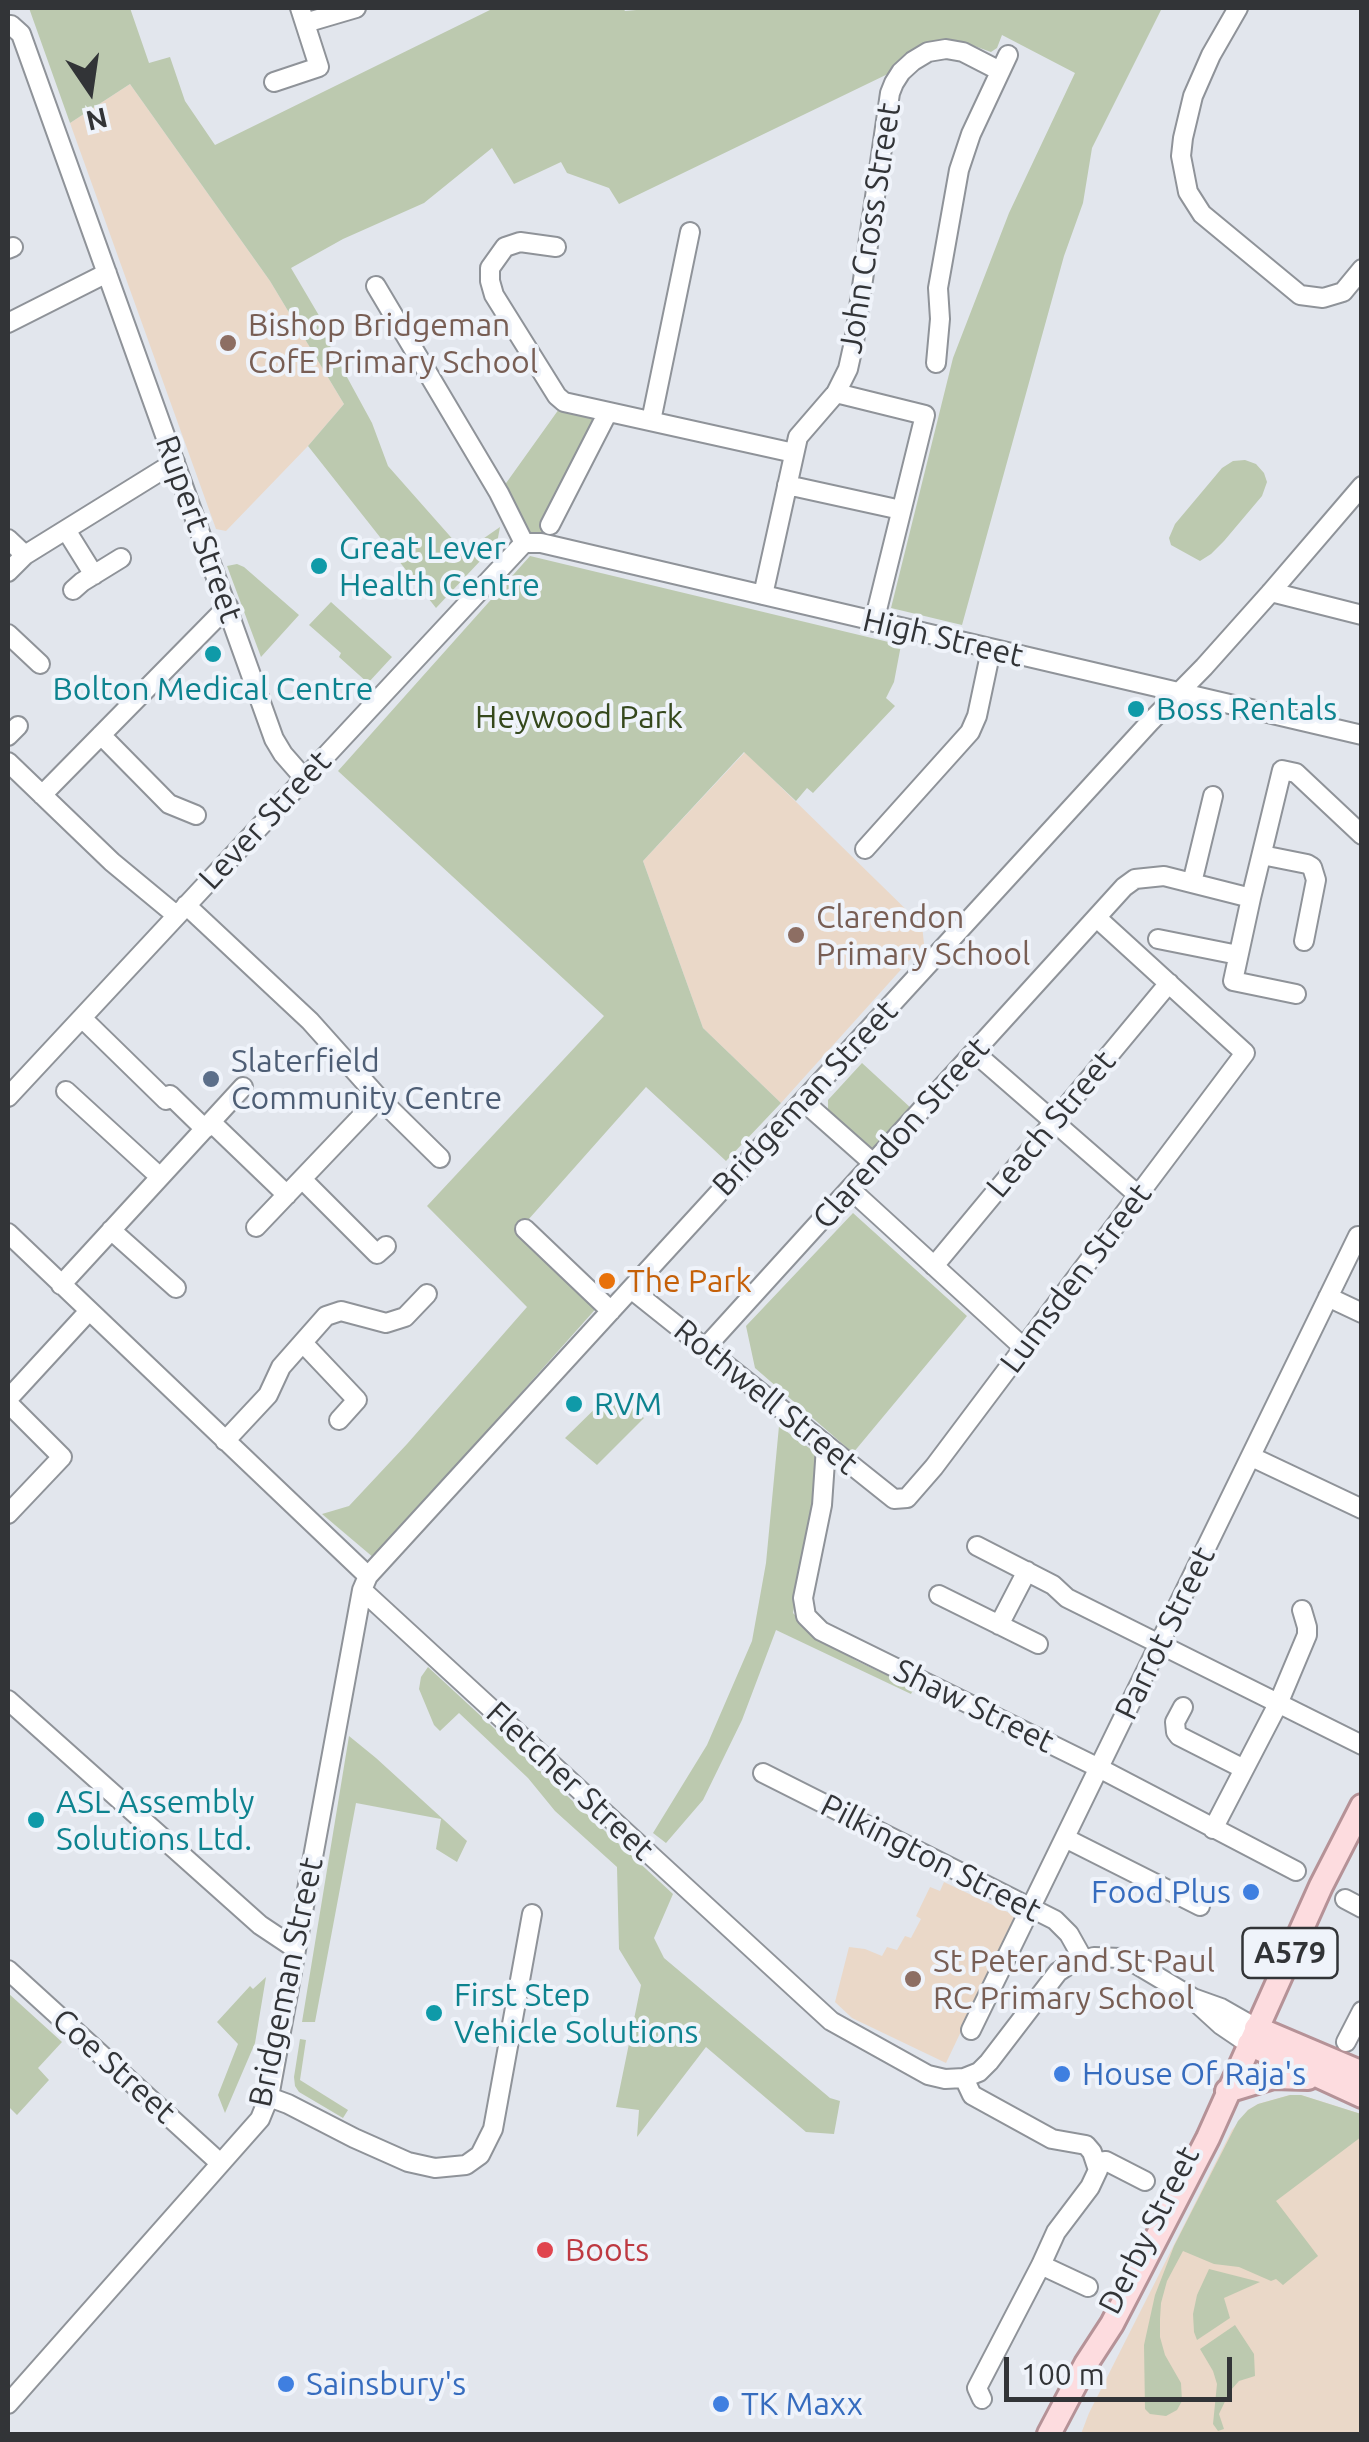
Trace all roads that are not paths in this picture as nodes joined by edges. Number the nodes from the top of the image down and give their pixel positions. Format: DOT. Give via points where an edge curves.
graph roads {
  1 [pos="356,8"];
  2 [pos="1238,8"];
  3 [pos="303,15"];
  4 [pos="9,19"];
  5 [pos="274,82"];
  6 [pos="690,232"];
  7 [pos="556,247"];
  8 [pos="1362,269"];
  9 [pos="107,273"];
  10 [pos="376,286"];
  11 [pos="8,323"];
  12 [pos="936,362"];
  13 [pos="836,393"];
  14 [pos="608,412"];
  15 [pos="651,420"];
  16 [pos="794,454"];
  17 [pos="175,462"];
  18 [pos="787,485"];
  19 [pos="1362,486"];
  20 [pos="543,495"];
  21 [pos="562,503"];
  22 [pos="901,510"];
  23 [pos="550,525"];
  24 [pos="66,530"];
  25 [pos="8,539"];
  26 [pos="524,543"];
  27 [pos="25,555"];
  28 [pos="121,558"];
  29 [pos="8,572"];
  30 [pos="94,574"];
  31 [pos="73,590"];
  32 [pos="1271,592"];
  33 [pos="763,595"];
  34 [pos="228,606"];
  35 [pos="1362,614"];
  36 [pos="874,622"];
  37 [pos="8,634"];
  38 [pos="991,650"];
  39 [pos="40,664"];
  40 [pos="1179,693"];
  41 [pos="102,735"];
  42 [pos="1362,735"];
  43 [pos="8,762"];
  44 [pos="304,778"];
  45 [pos="42,795"];
  46 [pos="1213,796"];
  47 [pos="196,815"];
  48 [pos="1362,835"];
  49 [pos="866,849"];
  50 [pos="1262,855"];
  51 [pos="1192,883"];
  52 [pos="1251,898"];
  53 [pos="181,910"];
  54 [pos="1096,918"];
  55 [pos="1302,940"];
  56 [pos="1166,946"];
  57 [pos="1238,955"];
  58 [pos="1168,982"];
  59 [pos="1296,994"];
  60 [pos="82,1018"];
  61 [pos="975,1053"];
  62 [pos="243,1088"];
  63 [pos="66,1091"];
  64 [pos="8,1097"];
  65 [pos="379,1098"];
  66 [pos="804,1102"];
  67 [pos="1054,1121"];
  68 [pos="208,1126"];
  69 [pos="440,1158"];
  70 [pos="873,1163"];
  71 [pos="160,1177"];
  72 [pos="302,1179"];
  73 [pos="850,1190"];
  74 [pos="287,1195"];
  75 [pos="1138,1195"];
  76 [pos="256,1227"];
  77 [pos="525,1228"];
  78 [pos="111,1230"];
  79 [pos="8,1233"];
  80 [pos="1358,1236"];
  81 [pos="386,1246"];
  82 [pos="934,1266"];
  83 [pos="61,1284"];
  84 [pos="176,1288"];
  85 [pos="631,1289"];
  86 [pos="427,1294"];
  87 [pos="1328,1297"];
  88 [pos="611,1310"];
  89 [pos="89,1311"];
  90 [pos="1362,1312"];
  91 [pos="302,1343"];
  92 [pos="705,1348"];
  93 [pos="1024,1348"];
  94 [pos="8,1401"];
  95 [pos="339,1420"];
  96 [pos="225,1441"];
  97 [pos="826,1447"];
  98 [pos="1252,1457"];
  99 [pos="903,1500"];
  100 [pos="8,1514"];
  101 [pos="1359,1518"];
  102 [pos="977,1546"];
  103 [pos="1027,1571"];
  104 [pos="365,1583"];
  105 [pos="939,1594"];
  106 [pos="1302,1610"];
  107 [pos="999,1625"];
  108 [pos="1160,1643"];
  109 [pos="1038,1644"];
  110 [pos="8,1700"];
  111 [pos="1278,1704"];
  112 [pos="1183,1708"];
  113 [pos="1362,1745"];
  114 [pos="1099,1768"];
  115 [pos="1244,1769"];
  116 [pos="763,1773"];
  117 [pos="1362,1806"];
  118 [pos="1213,1829"];
  119 [pos="1064,1838"];
  120 [pos="1296,1871"];
  121 [pos="1200,1906"];
  122 [pos="1031,1908"];
  123 [pos="532,1914"];
  124 [pos="296,1949"];
  125 [pos="1083,1960"];
  126 [pos="8,1970"];
  127 [pos="1362,2011"];
  128 [pos="971,2030"];
  129 [pos="1253,2036"];
  130 [pos="1346,2042"];
  131 [pos="1362,2073"];
  132 [pos="964,2078"];
  133 [pos="1327,2080"];
  134 [pos="1225,2096"];
  135 [pos="1362,2096"];
  136 [pos="268,2098"];
  137 [pos="220,2162"];
  138 [pos="1096,2162"];
  139 [pos="1145,2180"];
  140 [pos="1041,2265"];
  141 [pos="1088,2287"];
  142 [pos="982,2399"];
  143 [pos="8,2404"];
  144 [pos="1049,2431"];
  1 -- 3 [label="street"];
  2 -- 8 [label="street" via="1193,96 1181,156 1188,192 1202,214 1300,295 1343,292"];
  3 -- 5 [label="street" via="319,67"];
  4 -- 9 [label="street, Rupert Street" via="21,34"];
  6 -- 15 [label="street"];
  7 -- 14 [label="street" via="505,247 490,268 494,295 556,396"];
  9 -- 11 [label="street"];
  9 -- 17 [label="street, Rupert Street"];
  10 -- 26 [label="street"];
  12 -- 13 [label="street, John Cross Street" via="940,277 959,170 1004,63 946,49 913,60 890,93 854,342"];
  13 -- 16 [label="street, John Cross Street" via="802,430"];
  13 -- 22 [label="street" via="925,415"];
  14 -- 15 [label="street"];
  14 -- 21 [label="street"];
  15 -- 16 [label="street"];
  16 -- 18 [label="street, John Cross Street"];
  17 -- 24 [label="street"];
  17 -- 34 [label="street, Rupert Street"];
  18 -- 22 [label="street"];
  18 -- 33 [label="street, John Cross Street"];
  19 -- 32 [label="street, Bridgeman Street"];
  20 -- 21 [label="street"];
  21 -- 23 [label="street"];
  22 -- 36 [label="street"];
  24 -- 27 [label="street"];
  24 -- 30 [label="street"];
  25 -- 27 [label="street"];
  26 -- 33 [label="street, High Street"];
  26 -- 44 [label="street, Lever Street"];
  27 -- 29 [label="street"];
  28 -- 30 [label="street"];
  30 -- 31 [label="street"];
  32 -- 35 [label="street"];
  32 -- 40 [label="street, Bridgeman Street"];
  33 -- 36 [label="street, High Street"];
  34 -- 41 [label="street"];
  34 -- 44 [label="street, Rupert Street" via="274,738"];
  36 -- 38 [label="street, High Street"];
  37 -- 39 [label="street"];
  38 -- 40 [label="street, High Street"];
  38 -- 49 [label="street" via="970,732"];
  40 -- 42 [label="street, High Street"];
  40 -- 66 [label="street, Bridgeman Street"];
  41 -- 45 [label="street"];
  41 -- 47 [label="street" via="143,791"];
  43 -- 45 [label="street"];
  44 -- 53 [label="street, Lever Street"];
  45 -- 53 [label="street" via="112,862"];
  46 -- 51 [label="street" via="1198,817"];
  48 -- 50 [label="street" via="1296,773 1282,770"];
  50 -- 52 [label="street"];
  50 -- 55 [label="street" via="1312,867 1316,880"];
  51 -- 52 [label="street, Clarendon Street"];
  51 -- 54 [label="street, Clarendon Street" via="1164,876 1135,880"];
  52 -- 57 [label="street"];
  53 -- 60 [label="street, Lever Street"];
  53 -- 65 [label="street" via="308,1018"];
  54 -- 58 [label="street"];
  54 -- 61 [label="street, Clarendon Street"];
  56 -- 57 [label="street"];
  57 -- 59 [label="street" via="1234,981"];
  58 -- 67 [label="street, Leach Street"];
  58 -- 75 [label="street, Lumsden Street" via="1245,1053"];
  60 -- 64 [label="street, Lever Street"];
  60 -- 68 [label="street" via="166,1100 170,1095"];
  61 -- 67 [label="street"];
  61 -- 70 [label="street, Clarendon Street"];
  62 -- 68 [label="street"];
  63 -- 71 [label="street"];
  65 -- 69 [label="street"];
  65 -- 72 [label="street"];
  66 -- 70 [label="street"];
  66 -- 85 [label="street, Bridgeman Street"];
  67 -- 75 [label="street"];
  67 -- 82 [label="street, Leach Street"];
  68 -- 71 [label="street"];
  68 -- 74 [label="street"];
  70 -- 73 [label="street, Clarendon Street"];
  71 -- 78 [label="street"];
  72 -- 74 [label="street"];
  72 -- 81 [label="street" via="377,1254"];
  73 -- 82 [label="street"];
  73 -- 92 [label="street, Clarendon Street"];
  74 -- 76 [label="street"];
  75 -- 93 [label="street, Lumsden Street"];
  77 -- 88 [label="street"];
  78 -- 83 [label="street"];
  78 -- 84 [label="street"];
  79 -- 83 [label="street, Fletcher Street"];
  80 -- 87 [label="street, Parrot Street"];
  82 -- 93 [label="street"];
  83 -- 89 [label="street, Fletcher Street"];
  85 -- 88 [label="street, Bridgeman Street"];
  85 -- 92 [label="street, Rothwell Street"];
  86 -- 91 [label="street" via="404,1317 386,1323 333,1312"];
  87 -- 90 [label="street"];
  87 -- 98 [label="street, Parrot Street"];
  88 -- 104 [label="street, Bridgeman Street"];
  89 -- 94 [label="street"];
  89 -- 96 [label="street, Fletcher Street"];
  91 -- 95 [label="street" via="357,1400"];
  91 -- 96 [label="street" via="268,1395"];
  92 -- 97 [label="street, Rothwell Street"];
  93 -- 99 [label="street, Lumsden Street"];
  94 -- 100 [label="street" via="62,1457"];
  96 -- 104 [label="street, Fletcher Street"];
  97 -- 99 [label="street, Rothwell Street" via="894,1500"];
  97 -- 114 [label="street, Shaw Street" via="806,1616 821,1630"];
  98 -- 101 [label="street"];
  98 -- 108 [label="street, Parrot Street"];
  102 -- 103 [label="street"];
  103 -- 107 [label="street"];
  103 -- 108 [label="street"];
  104 -- 124 [label="street, Bridgeman Street"];
  104 -- 132 [label="street, Fletcher Street" via="840,2028 928,2074"];
  105 -- 107 [label="street"];
  106 -- 111 [label="street" via="1308,1635"];
  107 -- 109 [label="street"];
  108 -- 111 [label="street"];
  108 -- 114 [label="street, Parrot Street"];
  110 -- 124 [label="street" via="260,1926"];
  111 -- 113 [label="street"];
  111 -- 115 [label="street"];
  112 -- 115 [label="street" via="1175,1722 1179,1736"];
  114 -- 118 [label="street, Shaw Street"];
  114 -- 119 [label="street, Parrot Street"];
  115 -- 118 [label="street"];
  116 -- 122 [label="street, Pilkington Street"];
  117 -- 129 [label="main road, Derby Street / A579"];
  118 -- 120 [label="street, Shaw Street"];
  119 -- 121 [label="street"];
  119 -- 122 [label="street, Parrot Street"];
  122 -- 125 [label="street, Pilkington Street" via="1070,1934"];
  122 -- 128 [label="street, Parrot Street"];
  123 -- 136 [label="street" via="493,2129 480,2155 466,2165 408,2162"];
  124 -- 136 [label="street, Bridgeman Street"];
  125 -- 129 [label="street" via="1122,1958 1221,2008"];
  125 -- 132 [label="street" via="1058,1972 989,2062"];
  126 -- 137 [label="street, Coe Street"];
  127 -- 130 [label="street"];
  129 -- 131 [label="main road"];
  129 -- 133 [label="main road"];
  129 -- 134 [label="main road, Derby Street / A579"];
  132 -- 138 [label="street" via="972,2095 1052,2139 1086,2146"];
  133 -- 134 [label="main road" via="1274,2076"];
  133 -- 135 [label="main road"];
  134 -- 144 [label="main road, Derby Street / A579" via="1112,2324"];
  136 -- 137 [label="street, Bridgeman Street" via="260,2119"];
  137 -- 143 [label="street, Bridgeman Street"];
  138 -- 139 [label="street"];
  138 -- 140 [label="street" via="1096,2178 1059,2226"];
  140 -- 141 [label="street"];
  140 -- 142 [label="street" via="977,2388"];
}
